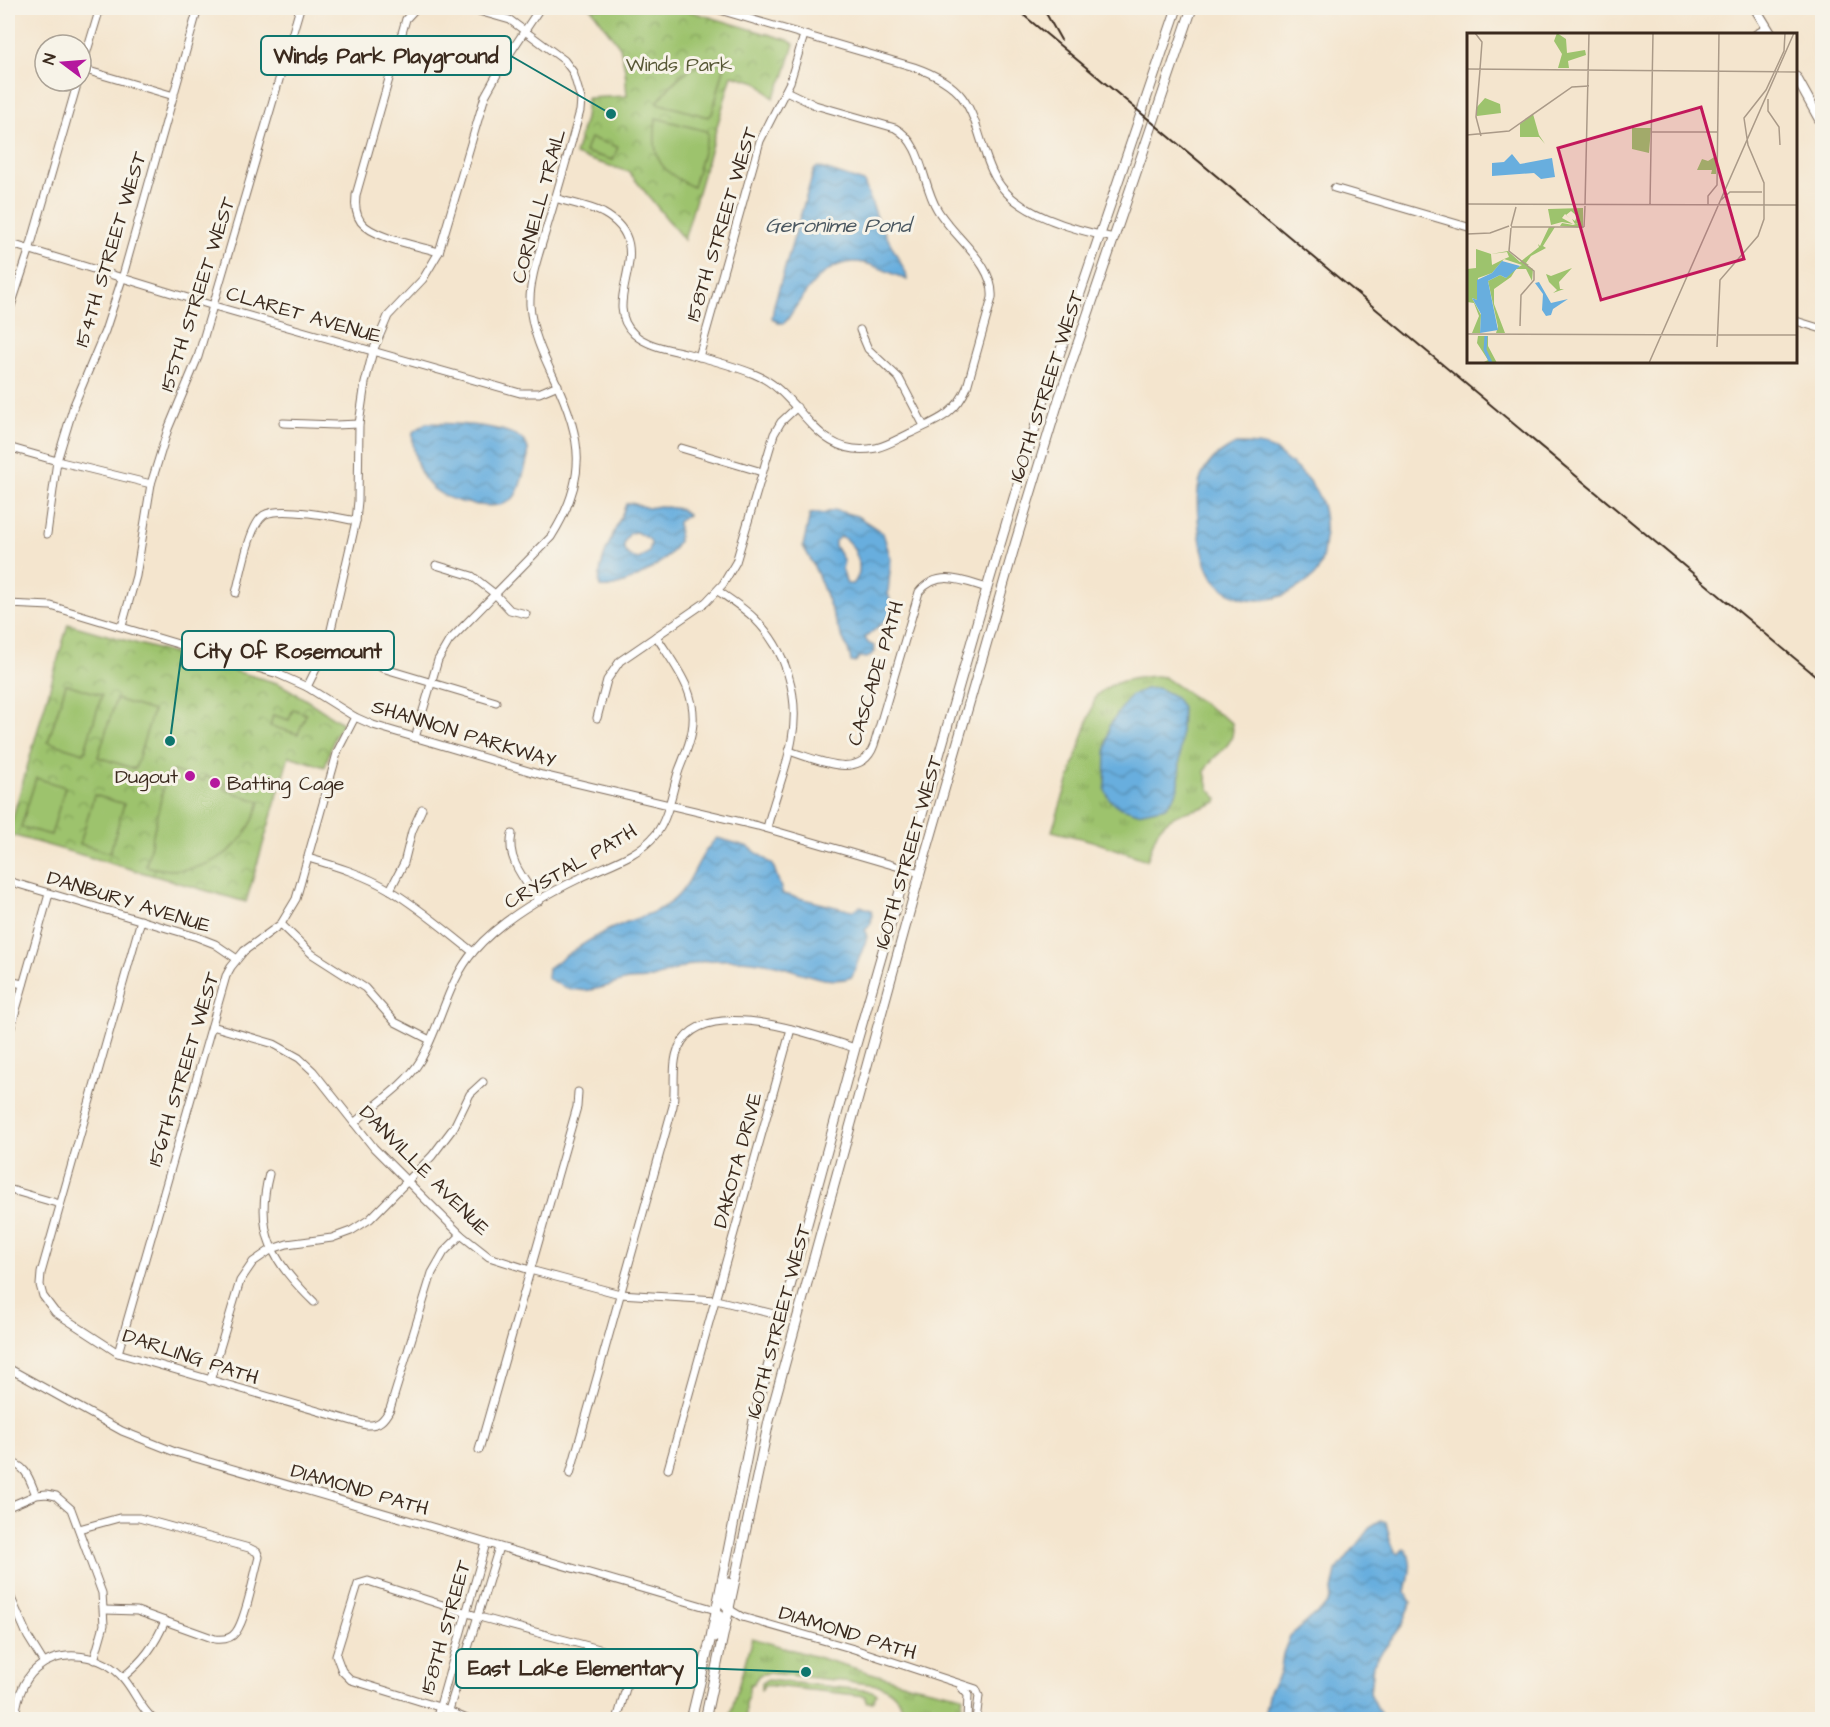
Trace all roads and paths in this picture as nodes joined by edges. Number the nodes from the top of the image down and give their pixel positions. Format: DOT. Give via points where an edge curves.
graph roads {
  1 [pos="100,8"];
  2 [pos="198,8"];
  3 [pos="300,8"];
  4 [pos="416,8"];
  5 [pos="468,8"];
  6 [pos="540,8"];
  7 [pos="713,8"];
  8 [pos="1176,8"];
  9 [pos="1191,8"];
  10 [pos="1755,8"];
  11 [pos="526,30"];
  12 [pos="1769,31"];
  13 [pos="92,33"];
  14 [pos="804,35"];
  15 [pos="93,73"];
  16 [pos="1797,79"];
  17 [pos="786,91"];
  18 [pos="75,93"];
  19 [pos="174,96"];
  20 [pos="1822,124"];
  21 [pos="1334,188"];
  22 [pos="555,198"];
  23 [pos="1467,227"];
  24 [pos="1101,235"];
  25 [pos="1114,237"];
  26 [pos="8,243"];
  27 [pos="29,251"];
  28 [pos="439,252"];
  29 [pos="122,279"];
  30 [pos="214,306"];
  31 [pos="8,315"];
  32 [pos="1797,321"];
  33 [pos="1822,328"];
  34 [pos="860,330"];
  35 [pos="373,351"];
  36 [pos="699,357"];
  37 [pos="558,385"];
  38 [pos="796,407"];
  39 [pos="283,423"];
  40 [pos="359,424"];
  41 [pos="924,426"];
  42 [pos="8,447"];
  43 [pos="681,448"];
  44 [pos="57,461"];
  45 [pos="762,472"];
  46 [pos="151,484"];
  47 [pos="356,521"];
  48 [pos="46,534"];
  49 [pos="436,565"];
  50 [pos="987,588"];
  51 [pos="718,591"];
  52 [pos="236,593"];
  53 [pos="495,594"];
  54 [pos="8,604"];
  55 [pos="526,614"];
  56 [pos="122,626"];
  57 [pos="656,636"];
  58 [pos="329,639"];
  59 [pos="430,683"];
  60 [pos="307,687"];
  61 [pos="496,702"];
  62 [pos="355,717"];
  63 [pos="597,718"];
  64 [pos="415,738"];
  65 [pos="789,751"];
  66 [pos="668,805"];
  67 [pos="422,809"];
  68 [pos="768,828"];
  69 [pos="512,834"];
  70 [pos="308,858"];
  71 [pos="907,868"];
  72 [pos="920,873"];
  73 [pos="8,881"];
  74 [pos="390,890"];
  75 [pos="49,894"];
  76 [pos="539,901"];
  77 [pos="141,920"];
  78 [pos="281,924"];
  79 [pos="472,952"];
  80 [pos="237,959"];
  81 [pos="8,981"];
  82 [pos="23,984"];
  83 [pos="212,1026"];
  84 [pos="791,1029"];
  85 [pos="8,1038"];
  86 [pos="430,1040"];
  87 [pos="855,1048"];
  88 [pos="483,1082"];
  89 [pos="578,1092"];
  90 [pos="354,1123"];
  91 [pos="269,1173"];
  92 [pos="408,1182"];
  93 [pos="8,1189"];
  94 [pos="60,1204"];
  95 [pos="461,1235"];
  96 [pos="272,1249"];
  97 [pos="530,1270"];
  98 [pos="620,1294"];
  99 [pos="716,1300"];
  100 [pos="314,1302"];
  101 [pos="782,1316"];
  102 [pos="118,1353"];
  103 [pos="8,1368"];
  104 [pos="210,1381"];
  105 [pos="769,1421"];
  106 [pos="479,1450"];
  107 [pos="8,1463"];
  108 [pos="668,1469"];
  109 [pos="570,1474"];
  110 [pos="36,1495"];
  111 [pos="739,1495"];
  112 [pos="8,1507"];
  113 [pos="79,1529"];
  114 [pos="486,1543"];
  115 [pos="499,1547"];
  116 [pos="8,1591"];
  117 [pos="105,1610"];
  118 [pos="716,1610"];
  119 [pos="730,1610"];
  120 [pos="467,1611"];
  121 [pos="477,1616"];
  122 [pos="165,1621"];
  123 [pos="94,1660"];
  124 [pos="44,1663"];
  125 [pos="123,1677"];
  126 [pos="956,1684"];
  127 [pos="439,1707"];
  128 [pos="449,1711"];
  129 [pos="705,1718"];
  130 [pos="16,1719"];
  131 [pos="154,1719"];
  132 [pos="436,1719"];
  133 [pos="446,1719"];
  134 [pos="469,1719"];
  135 [pos="617,1719"];
  136 [pos="691,1719"];
  137 [pos="967,1719"];
  138 [pos="976,1719"];
  1 -- 13 [label="street"];
  2 -- 19 [label="street, 154TH STREET WEST"];
  3 -- 30 [label="street, 155TH STREET WEST"];
  4 -- 28 [label="street" via="406,19 355,208 360,222 372,232"];
  5 -- 11 [label="street, CORNELL TRAIL" via="504,17"];
  6 -- 11 [label="street"];
  7 -- 14 [label="street"];
  8 -- 24 [label="main road, 160TH STREET WEST"];
  9 -- 25 [label="main road, 160TH STREET WEST"];
  10 -- 12 [label="main road"];
  11 -- 22 [label="street, CORNELL TRAIL" via="564,60 573,72 581,99"];
  11 -- 28 [label="street" via="485,96"];
  14 -- 17 [label="street, 158TH STREET WEST"];
  14 -- 24 [label="street" via="914,67 947,82 970,109 991,170 1010,196 1036,214"];
  15 -- 19 [label="street"];
  16 -- 20 [label="main road"];
  17 -- 36 [label="street, 158TH STREET WEST" via="760,141"];
  17 -- 41 [label="street" via="815,105 891,127 907,136 915,147 937,209 989,277 992,298 963,395 953,410"];
  18 -- 27 [label="street"];
  19 -- 29 [label="street, 154TH STREET WEST"];
  21 -- 23 [label="street"];
  22 -- 36 [label="street" via="601,212 622,230 631,258 622,299 623,317 636,336 655,346"];
  22 -- 37 [label="street, CORNELL TRAIL" via="533,276 530,305 537,342"];
  24 -- 25 [label="street"];
  24 -- 50 [label="main road, 160TH STREET WEST" via="1040,411"];
  25 -- 72 [label="main road, 160TH STREET WEST" via="1059,399"];
  26 -- 27 [label="street, CLARET AVENUE"];
  27 -- 29 [label="street, CLARET AVENUE"];
  27 -- 31 [label="street"];
  28 -- 35 [label="street" via="423,279 388,316"];
  29 -- 30 [label="street, CLARET AVENUE"];
  29 -- 44 [label="street, 154TH STREET WEST"];
  30 -- 35 [label="street, CLARET AVENUE"];
  30 -- 46 [label="street, 155TH STREET WEST"];
  32 -- 33 [label="street"];
  34 -- 41 [label="street" via="868,349 899,378"];
  35 -- 37 [label="street, CLARET AVENUE" via="520,393 538,393"];
  35 -- 40 [label="street"];
  36 -- 38 [label="street" via="766,379"];
  37 -- 53 [label="street, CORNELL TRAIL" via="577,440 573,495 551,537"];
  38 -- 41 [label="street" via="823,436 852,449 880,447"];
  38 -- 45 [label="street" via="777,427"];
  39 -- 40 [label="street"];
  40 -- 47 [label="street"];
  42 -- 44 [label="street"];
  43 -- 45 [label="street"];
  44 -- 46 [label="street"];
  44 -- 48 [label="street, 154TH STREET WEST"];
  45 -- 51 [label="street" via="735,562"];
  46 -- 56 [label="street, 155TH STREET WEST" via="136,576"];
  47 -- 52 [label="street" via="320,514 264,515 254,527"];
  47 -- 58 [label="street"];
  49 -- 53 [label="street" via="472,576"];
  50 -- 65 [label="street, CASCADE PATH" via="942,577 930,581 919,592 874,745 865,759 844,766"];
  50 -- 71 [label="main road, 160TH STREET WEST"];
  51 -- 57 [label="street"];
  51 -- 65 [label="street" via="761,625 781,657 794,702"];
  53 -- 55 [label="street" via="510,610"];
  53 -- 59 [label="street, CORNELL TRAIL" via="449,641"];
  54 -- 56 [label="street, SHANNON PARKWAY" via="51,606"];
  56 -- 60 [label="street, SHANNON PARKWAY" via="278,674"];
  57 -- 63 [label="street" via="614,668"];
  57 -- 66 [label="street, CRYSTAL PATH" via="685,682 693,705 690,738"];
  58 -- 59 [label="street" via="355,650 381,668"];
  58 -- 60 [label="street"];
  59 -- 61 [label="street"];
  59 -- 64 [label="street, CORNELL TRAIL"];
  60 -- 62 [label="street, SHANNON PARKWAY"];
  62 -- 64 [label="street, SHANNON PARKWAY"];
  62 -- 70 [label="street, 156TH STREET WEST" via="338,750"];
  64 -- 66 [label="street, SHANNON PARKWAY" via="542,775"];
  65 -- 68 [label="street"];
  66 -- 68 [label="street, SHANNON PARKWAY"];
  66 -- 76 [label="street, CRYSTAL PATH" via="660,827 642,848"];
  67 -- 74 [label="street" via="404,863"];
  68 -- 71 [label="street, SHANNON PARKWAY"];
  69 -- 76 [label="street" via="512,859"];
  70 -- 74 [label="street" via="363,876"];
  70 -- 78 [label="street, 156TH STREET WEST" via="296,899"];
  71 -- 72 [label="street, SHANNON PARKWAY"];
  71 -- 87 [label="main road, 160TH STREET WEST"];
  72 -- 105 [label="main road, 160TH STREET WEST"];
  73 -- 75 [label="street, DANBURY AVENUE"];
  74 -- 79 [label="street"];
  75 -- 77 [label="street, DANBURY AVENUE"];
  75 -- 82 [label="street"];
  76 -- 79 [label="street, CRYSTAL PATH" via="496,929"];
  77 -- 80 [label="street, DANBURY AVENUE" via="207,940"];
  77 -- 94 [label="street, DARLING PATH"];
  78 -- 80 [label="street, 156TH STREET WEST"];
  78 -- 86 [label="street" via="312,954 365,988 395,1022"];
  79 -- 86 [label="street, CRYSTAL PATH" via="454,982"];
  80 -- 83 [label="street, 156TH STREET WEST" via="226,976"];
  81 -- 82 [label="street"];
  82 -- 85 [label="street"];
  83 -- 90 [label="street, DANVILLE AVENUE" via="274,1044 299,1058"];
  83 -- 102 [label="street, 156TH STREET WEST"];
  84 -- 87 [label="street"];
  84 -- 98 [label="street" via="733,1021 705,1025 688,1034 678,1050 673,1106"];
  84 -- 99 [label="street, DAKOTA DRIVE"];
  86 -- 90 [label="street, CRYSTAL PATH" via="412,1071"];
  87 -- 101 [label="main road, 160TH STREET WEST"];
  88 -- 92 [label="street" via="470,1094 445,1140"];
  89 -- 97 [label="street"];
  90 -- 92 [label="street, DANVILLE AVENUE"];
  91 -- 96 [label="street" via="263,1211"];
  92 -- 95 [label="street, DANVILLE AVENUE"];
  92 -- 96 [label="street" via="370,1219 351,1231"];
  93 -- 94 [label="street"];
  94 -- 102 [label="street, DARLING PATH" via="41,1273 43,1296 55,1312"];
  95 -- 97 [label="street, DANVILLE AVENUE" via="489,1257"];
  95 -- 104 [label="street, DARLING PATH" via="444,1252 432,1273 400,1380 384,1420 374,1426"];
  96 -- 100 [label="street" via="290,1278"];
  96 -- 104 [label="street" via="253,1262 240,1281"];
  97 -- 98 [label="street, DANVILLE AVENUE"];
  97 -- 106 [label="street"];
  98 -- 99 [label="street, DANVILLE AVENUE"];
  98 -- 109 [label="street"];
  99 -- 101 [label="street, DANVILLE AVENUE"];
  99 -- 108 [label="street, DAKOTA DRIVE"];
  101 -- 105 [label="main road" via="789,1322 769,1398"];
  101 -- 111 [label="main road, 160TH STREET WEST"];
  102 -- 104 [label="street, DARLING PATH"];
  103 -- 114 [label="street, DIAMOND PATH" via="122,1431 175,1452"];
  105 -- 119 [label="main road, 160TH STREET WEST"];
  107 -- 110 [label="street" via="26,1471"];
  110 -- 112 [label="street"];
  110 -- 113 [label="street" via="56,1496 65,1502"];
  111 -- 118 [label="main road, 160TH STREET WEST"];
  111 -- 119 [label="main road" via="740,1515 724,1603"];
  113 -- 117 [label="street"];
  113 -- 122 [label="street" via="118,1518 139,1518 257,1552 259,1557 235,1634 215,1639"];
  114 -- 115 [label="street, DIAMOND PATH"];
  114 -- 120 [label="street, 158TH STREET"];
  115 -- 118 [label="street, DIAMOND PATH"];
  115 -- 121 [label="street, 158TH STREET"];
  116 -- 124 [label="street"];
  117 -- 122 [label="street" via="137,1611"];
  117 -- 123 [label="street"];
  118 -- 129 [label="main road" via="721,1617 705,1694"];
  118 -- 136 [label="main road, 160TH STREET WEST"];
  119 -- 126 [label="street, DIAMOND PATH"];
  119 -- 129 [label="main road, 160TH STREET WEST"];
  120 -- 121 [label="street"];
  120 -- 127 [label="street, 158TH STREET"];
  120 -- 127 [label="street" via="368,1581 358,1584 336,1655 342,1671 351,1680"];
  121 -- 128 [label="street, 158TH STREET"];
  121 -- 135 [label="street" via="618,1654 628,1661 630,1674"];
  122 -- 125 [label="street" via="144,1659"];
  123 -- 124 [label="street" via="65,1655"];
  123 -- 125 [label="street"];
  124 -- 130 [label="street" via="23,1687"];
  125 -- 131 [label="street" via="140,1706"];
  126 -- 137 [label="street" via="968,1695"];
  126 -- 138 [label="street, DIAMOND PATH" via="979,1692"];
  127 -- 128 [label="street"];
  127 -- 132 [label="street, 158TH STREET"];
  128 -- 133 [label="street, 158TH STREET"];
  128 -- 134 [label="street"];
}
